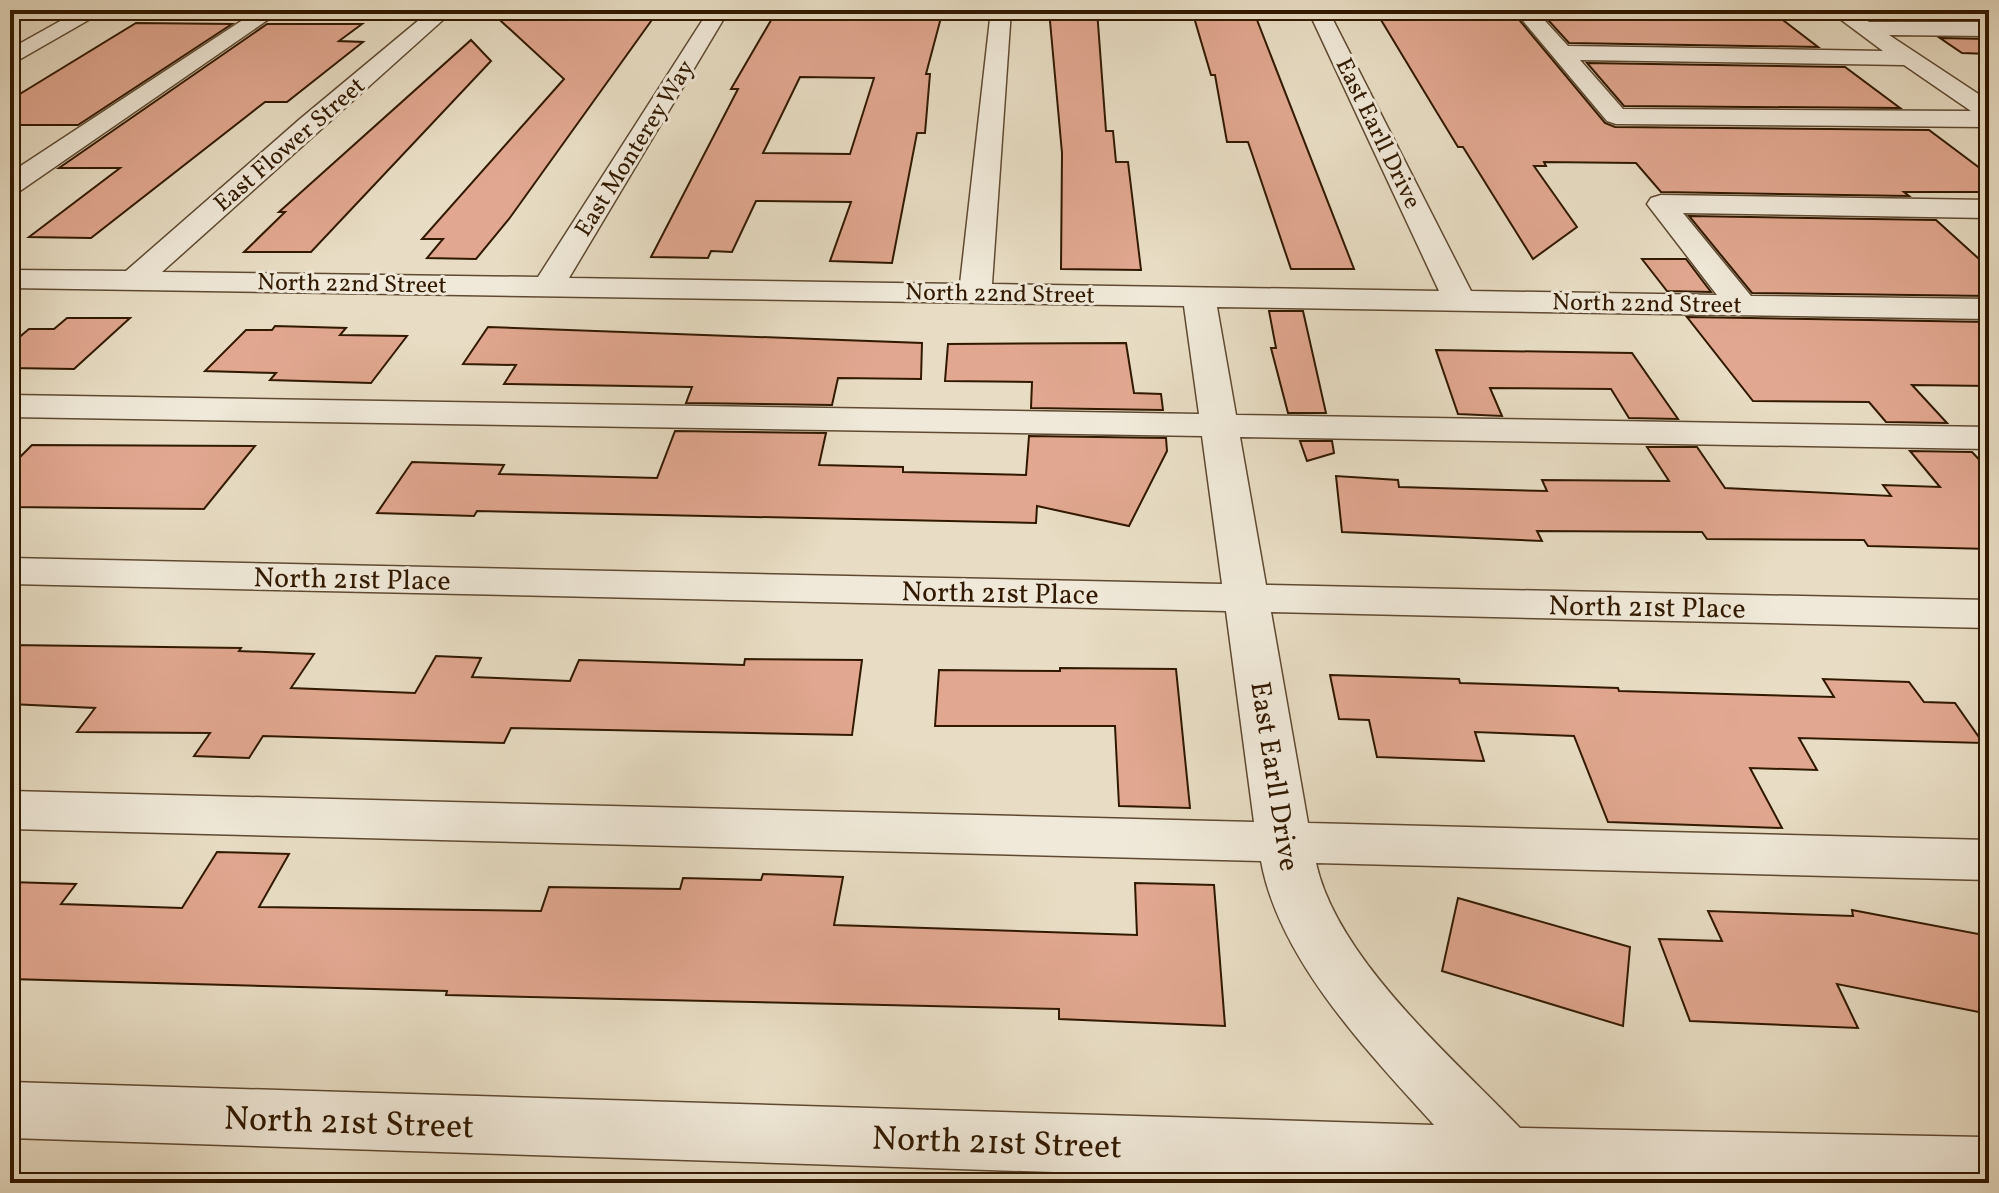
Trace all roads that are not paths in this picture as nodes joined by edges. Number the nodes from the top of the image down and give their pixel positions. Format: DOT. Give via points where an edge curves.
graph roads {
  1 [pos="96,10"];
  2 [pos="272,10"];
  3 [pos="444,10"];
  4 [pos="719,10"];
  5 [pos="1001,10"];
  6 [pos="1318,10"];
  7 [pos="1524,10"];
  8 [pos="1838,10"];
  9 [pos="1865,28"];
  10 [pos="1989,29"];
  11 [pos="1562,53"];
  12 [pos="10,58"];
  13 [pos="1909,58"];
  14 [pos="1951,87"];
  15 [pos="1989,87"];
  16 [pos="1989,112"];
  17 [pos="1989,119"];
  18 [pos="10,185"];
  19 [pos="1645,193"];
  20 [pos="1989,198"];
  21 [pos="1989,209"];
  22 [pos="10,279"];
  23 [pos="135,280"];
  24 [pos="548,286"];
  25 [pos="975,292"];
  26 [pos="1199,295"];
  27 [pos="1459,300"];
  28 [pos="1742,305"];
  29 [pos="1989,309"];
  30 [pos="10,406"];
  31 [pos="1220,428"];
  32 [pos="1989,438"];
  33 [pos="10,571"];
  34 [pos="1248,597"];
  35 [pos="1989,614"];
  36 [pos="10,810"];
  37 [pos="1284,842"];
  38 [pos="1989,860"];
  39 [pos="10,1110"];
  40 [pos="1983,1167"];
  41 [pos="1513,1170"];
  1 -- 12 [label="street"];
  2 -- 18 [label="street"];
  3 -- 23 [label="street, East Flower Street"];
  4 -- 24 [label="street, East Monterey Way"];
  5 -- 25 [label="street"];
  6 -- 27 [label="street, East Earll Drive"];
  7 -- 11 [label="street"];
  8 -- 9 [label="street"];
  9 -- 10 [label="street"];
  9 -- 13 [label="street"];
  11 -- 13 [label="street"];
  11 -- 17 [label="street" via="1616,116"];
  13 -- 14 [label="street"];
  14 -- 15 [label="street"];
  14 -- 16 [label="street"];
  19 -- 20 [label="street"];
  21 -- 28 [label="street" via="1661,204"];
  22 -- 23 [label="street, North 22nd Street"];
  23 -- 24 [label="street, North 22nd Street"];
  24 -- 25 [label="street, North 22nd Street"];
  25 -- 26 [label="street, North 22nd Street"];
  26 -- 27 [label="street, North 22nd Street"];
  26 -- 31 [label="street, East Earll Drive"];
  27 -- 28 [label="street, North 22nd Street"];
  28 -- 29 [label="street, North 22nd Street"];
  30 -- 31 [label="street"];
  31 -- 32 [label="street"];
  31 -- 34 [label="street, East Earll Drive"];
  33 -- 34 [label="street, North 21st Place"];
  34 -- 35 [label="street, North 21st Place"];
  34 -- 37 [label="street, East Earll Drive"];
  36 -- 37 [label="street"];
  37 -- 38 [label="street"];
  37 -- 41 [label="street, East Earll Drive" via="1294,887 1323,946 1352,987"];
  39 -- 41 [label="street, North 21st Street"];
  40 -- 41 [label="street, North 21st Street"];
}
